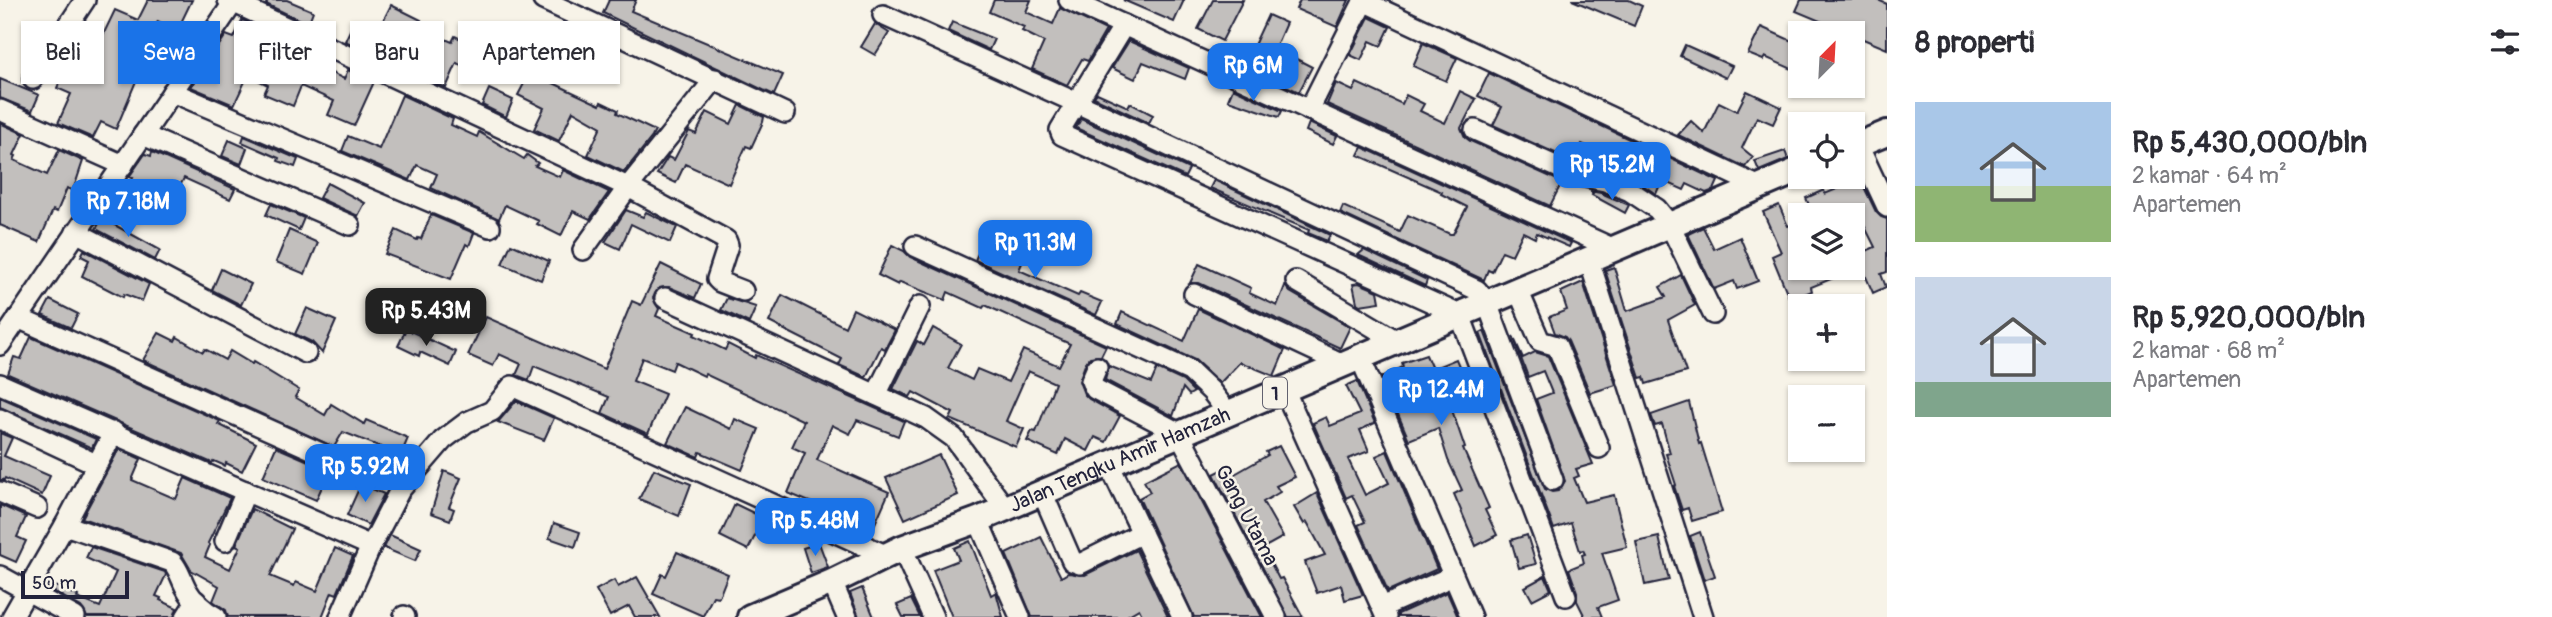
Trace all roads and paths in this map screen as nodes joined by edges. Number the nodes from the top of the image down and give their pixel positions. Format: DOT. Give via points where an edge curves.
graph roads {
  1 [pos="85,0"];
  2 [pos="544,0"];
  3 [pos="1069,0"];
  4 [pos="1364,0"];
  5 [pos="232,1"];
  6 [pos="883,15"];
  7 [pos="71,21"];
  8 [pos="1124,25"];
  9 [pos="715,79"];
  10 [pos="172,93"];
  11 [pos="1077,103"];
  12 [pos="0,110"];
  13 [pos="1309,110"];
  14 [pos="785,113"];
  15 [pos="1475,130"];
  16 [pos="1887,132"];
  17 [pos="143,135"];
  18 [pos="1865,142"];
  19 [pos="1865,164"];
  20 [pos="123,165"];
  21 [pos="1788,175"];
  22 [pos="628,187"];
  23 [pos="1760,187"];
  24 [pos="1887,207"];
  25 [pos="350,225"];
  26 [pos="1670,225"];
  27 [pos="490,227"];
  28 [pos="76,232"];
  29 [pos="915,246"];
  30 [pos="1614,249"];
  31 [pos="583,250"];
  32 [pos="1589,260"];
  33 [pos="1296,281"];
  34 [pos="1518,290"];
  35 [pos="743,291"];
  36 [pos="1194,294"];
  37 [pos="665,298"];
  38 [pos="1486,303"];
  39 [pos="920,306"];
  40 [pos="1460,314"];
  41 [pos="1713,314"];
  42 [pos="19,318"];
  43 [pos="1397,341"];
  44 [pos="0,345"];
  45 [pos="306,353"];
  46 [pos="1351,361"];
  47 [pos="1097,367"];
  48 [pos="0,384"];
  49 [pos="1284,389"];
  50 [pos="876,394"];
  51 [pos="1227,413"];
  52 [pos="0,419"];
  53 [pos="114,432"];
  54 [pos="1179,433"];
  55 [pos="1599,448"];
  56 [pos="325,454"];
  57 [pos="96,464"];
  58 [pos="1109,464"];
  59 [pos="1553,480"];
  60 [pos="246,491"];
  61 [pos="0,492"];
  62 [pos="1042,492"];
  63 [pos="37,508"];
  64 [pos="1005,508"];
  65 [pos="978,520"];
  66 [pos="65,524"];
  67 [pos="1142,533"];
  68 [pos="225,541"];
  69 [pos="371,546"];
  70 [pos="894,551"];
  71 [pos="0,576"];
  72 [pos="1453,576"];
  73 [pos="832,582"];
  74 [pos="26,590"];
  75 [pos="1566,596"];
  76 [pos="191,609"];
  77 [pos="1384,612"];
  78 [pos="12,617"];
  79 [pos="75,617"];
  80 [pos="216,617"];
  81 [pos="340,617"];
  82 [pos="750,617"];
  83 [pos="847,617"];
  84 [pos="933,617"];
  85 [pos="1020,617"];
  86 [pos="1182,617"];
  87 [pos="1276,617"];
  88 [pos="1471,617"];
  89 [pos="1703,617"];
  1 -- 7 [label="street"];
  2 -- 9 [label="street"];
  3 -- 8 [label="street"];
  4 -- 13 [label="street"];
  4 -- 23 [label="street"];
  5 -- 10 [label="street"];
  5 -- 22 [label="street"];
  6 -- 11 [label="street"];
  8 -- 11 [label="street"];
  8 -- 13 [label="street"];
  9 -- 14 [label="street"];
  9 -- 22 [label="street"];
  10 -- 17 [label="street"];
  10 -- 27 [label="street"];
  11 -- 38 [label="street" via="1478,290"];
  11 -- 40 [label="street" via="1060,131 1062,135"];
  12 -- 20 [label="street"];
  13 -- 30 [label="street"];
  15 -- 26 [label="street" via="1575,175 1630,191 1657,209"];
  16 -- 18 [label="main road"];
  17 -- 20 [label="street"];
  17 -- 25 [label="street"];
  19 -- 24 [label="street"];
  20 -- 28 [label="street"];
  21 -- 23 [label="main road, Jalan Tengku Amir Hamzah / 1"];
  22 -- 31 [label="street"];
  22 -- 35 [label="street" via="726,240 717,279"];
  23 -- 26 [label="main road, Jalan Tengku Amir Hamzah / 1"];
  26 -- 30 [label="main road, Jalan Tengku Amir Hamzah / 1"];
  26 -- 41 [label="street"];
  28 -- 42 [label="street"];
  28 -- 45 [label="street"];
  29 -- 51 [label="street" via="1190,371"];
  30 -- 32 [label="main road, Jalan Tengku Amir Hamzah / 1"];
  32 -- 34 [label="main road, Jalan Tengku Amir Hamzah / 1"];
  32 -- 89 [label="street"];
  33 -- 43 [label="street"];
  34 -- 38 [label="main road, Jalan Tengku Amir Hamzah / 1"];
  34 -- 55 [label="street" via="1540,341 1558,346"];
  36 -- 46 [label="street"];
  37 -- 50 [label="street"];
  38 -- 40 [label="main road, Jalan Tengku Amir Hamzah / 1"];
  38 -- 59 [label="street"];
  39 -- 50 [label="street"];
  40 -- 43 [label="main road, Jalan Tengku Amir Hamzah / 1"];
  40 -- 75 [label="street"];
  42 -- 44 [label="street"];
  42 -- 56 [label="street"];
  43 -- 46 [label="main road, Jalan Tengku Amir Hamzah / 1"];
  46 -- 49 [label="main road, Jalan Tengku Amir Hamzah / 1"];
  46 -- 72 [label="street"];
  47 -- 54 [label="street" via="1091,381 1095,389"];
  48 -- 53 [label="street"];
  49 -- 51 [label="main road, Jalan Tengku Amir Hamzah / 1"];
  49 -- 77 [label="street"];
  50 -- 64 [label="street" via="945,430"];
  51 -- 54 [label="main road, Jalan Tengku Amir Hamzah / 1"];
  52 -- 57 [label="street"];
  53 -- 57 [label="street"];
  53 -- 60 [label="street"];
  54 -- 58 [label="main road, Jalan Tengku Amir Hamzah / 1"];
  54 -- 87 [label="street, Gang Utama"];
  57 -- 66 [label="street"];
  58 -- 62 [label="main road, Jalan Tengku Amir Hamzah / 1"];
  58 -- 67 [label="street"];
  60 -- 68 [label="street"];
  60 -- 69 [label="street"];
  61 -- 63 [label="street"];
  62 -- 64 [label="main road, Jalan Tengku Amir Hamzah / 1"];
  62 -- 67 [label="street" via="1075,564"];
  64 -- 65 [label="main road, Jalan Tengku Amir Hamzah / 1"];
  65 -- 70 [label="main road, Jalan Tengku Amir Hamzah / 1"];
  65 -- 85 [label="street"];
  66 -- 74 [label="street"];
  66 -- 76 [label="street" via="172,562"];
  67 -- 86 [label="street"];
  69 -- 70 [label="street" via="400,491 443,439 492,411 512,386"];
  69 -- 81 [label="street"];
  70 -- 73 [label="main road, Jalan Tengku Amir Hamzah / 1"];
  70 -- 84 [label="street"];
  71 -- 74 [label="street"];
  72 -- 77 [label="street"];
  72 -- 88 [label="street"];
  73 -- 82 [label="main road, Jalan Tengku Amir Hamzah / 1"];
  73 -- 83 [label="street"];
  74 -- 78 [label="street"];
  74 -- 79 [label="street"];
  76 -- 80 [label="street"];
}
